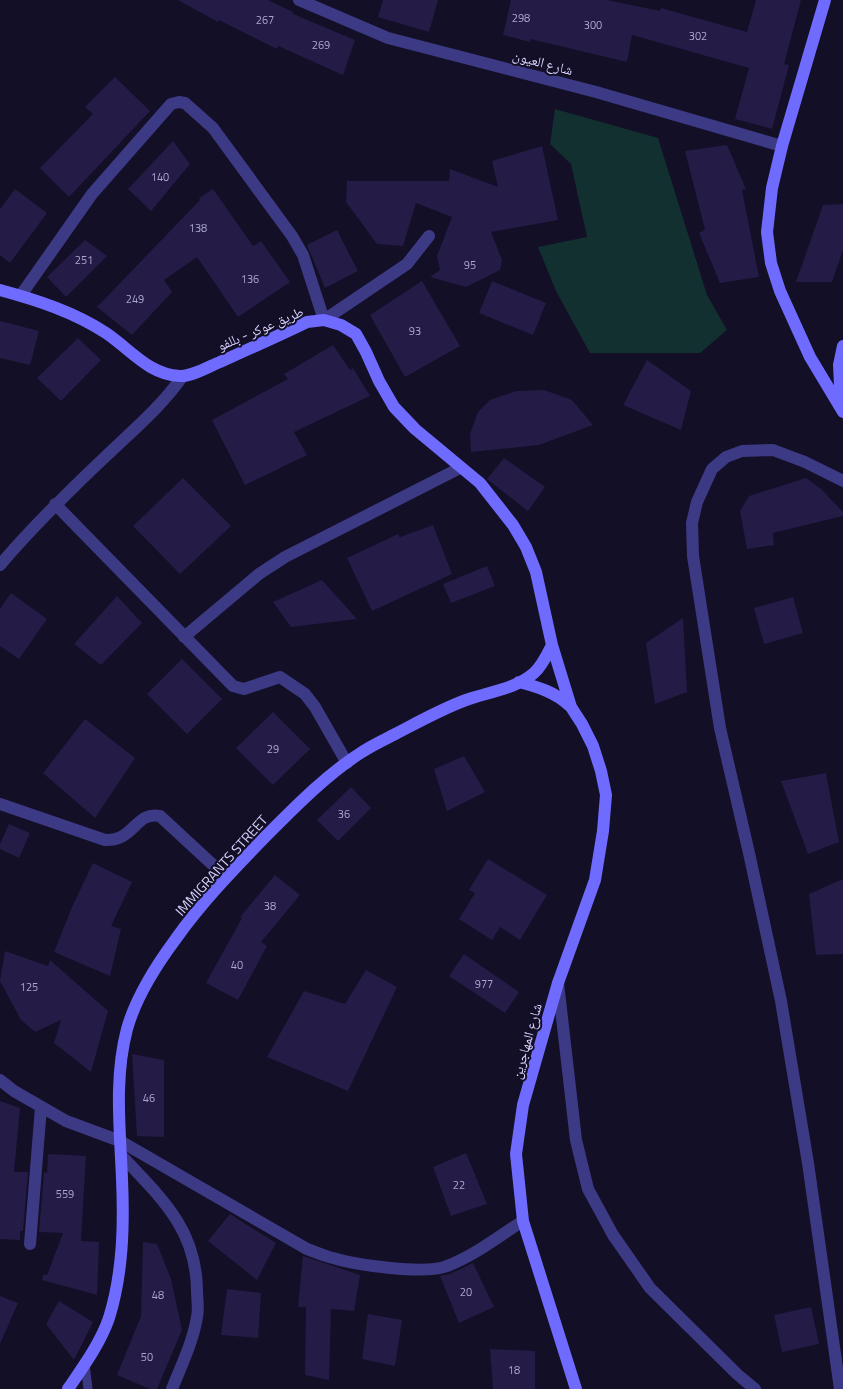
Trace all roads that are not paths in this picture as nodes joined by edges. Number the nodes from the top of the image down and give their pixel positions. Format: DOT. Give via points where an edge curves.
graph roads {
  1 [pos="299,0"];
  2 [pos="825,0"];
  3 [pos="782,146"];
  4 [pos="429,236"];
  5 [pos="0,290"];
  6 [pos="21,295"];
  7 [pos="324,320"];
  8 [pos="843,346"];
  9 [pos="182,376"];
  10 [pos="842,410"];
  11 [pos="460,468"];
  12 [pos="843,481"];
  13 [pos="55,504"];
  14 [pos="0,564"];
  15 [pos="184,637"];
  16 [pos="552,645"];
  17 [pos="519,682"];
  18 [pos="570,707"];
  19 [pos="347,763"];
  20 [pos="0,804"];
  21 [pos="226,877"];
  22 [pos="558,983"];
  23 [pos="0,1080"];
  24 [pos="41,1107"];
  25 [pos="120,1141"];
  26 [pos="121,1155"];
  27 [pos="523,1221"];
  28 [pos="30,1244"];
  29 [pos="85,1364"];
  30 [pos="577,1388"];
  31 [pos="68,1389"];
  32 [pos="88,1389"];
  33 [pos="172,1389"];
  34 [pos="755,1389"];
  35 [pos="840,1389"];
  1 -- 3 [label="street, شارع العيون" via="388,38 596,92"];
  2 -- 3 [label="street"];
  3 -- 10 [label="street" via="772,188 767,232 771,263 810,357"];
  4 -- 7 [label="street" via="407,264"];
  5 -- 6 [label="street"];
  6 -- 7 [label="street" via="92,194 171,104 179,102 185,103 212,128 292,236 303,255"];
  6 -- 9 [label="street" via="106,333 148,366 165,374"];
  7 -- 9 [label="street, طريق عوكر - بللفو" via="307,322"];
  7 -- 11 [label="street, طريق عوكر - بللفو" via="356,334 394,407"];
  8 -- 10 [label="street" via="839,365"];
  9 -- 13 [label="street" via="155,410"];
  11 -- 15 [label="street" via="285,557 259,574"];
  11 -- 16 [label="street, طريق عوكر - بللفو" via="480,483 526,546 536,572"];
  12 -- 35 [label="street" via="773,450 742,451 726,457 712,469 697,502 692,523 693,556 720,728 780,1001 808,1163"];
  13 -- 14 [label="street"];
  13 -- 15 [label="street"];
  15 -- 19 [label="street" via="233,686 244,689 280,677 306,694"];
  16 -- 17 [label="street, IMMIGRANTS STREET" via="534,673"];
  16 -- 18 [label="street, شارع المهاجرين"];
  17 -- 18 [label="street, شارع المهاجرين" via="548,691"];
  17 -- 19 [label="street, IMMIGRANTS STREET" via="464,701 363,751"];
  18 -- 22 [label="street, شارع المهاجرين" via="593,746 606,795 595,880"];
  19 -- 21 [label="street, IMMIGRANTS STREET" via="293,808"];
  20 -- 21 [label="street" via="104,840 121,838 150,815 160,816"];
  21 -- 25 [label="street, IMMIGRANTS STREET" via="175,940 136,1003 127,1029 120,1070"];
  22 -- 27 [label="street, شارع المهاجرين" via="523,1105 516,1154"];
  22 -- 34 [label="street" via="576,1140 588,1189 613,1236 650,1288"];
  23 -- 24 [label="street"];
  24 -- 25 [label="street" via="66,1121"];
  24 -- 28 [label="street"];
  25 -- 26 [label="street, IMMIGRANTS STREET"];
  25 -- 27 [label="street" via="307,1249 334,1259 427,1270 446,1267"];
  26 -- 29 [label="street, IMMIGRANTS STREET" via="122,1247 118,1283 108,1319"];
  26 -- 33 [label="street" via="171,1210 189,1242 197,1275 197,1316"];
  27 -- 30 [label="street, شارع المهاجرين"];
  29 -- 31 [label="street, IMMIGRANTS STREET"];
  29 -- 32 [label="lane"];
}
